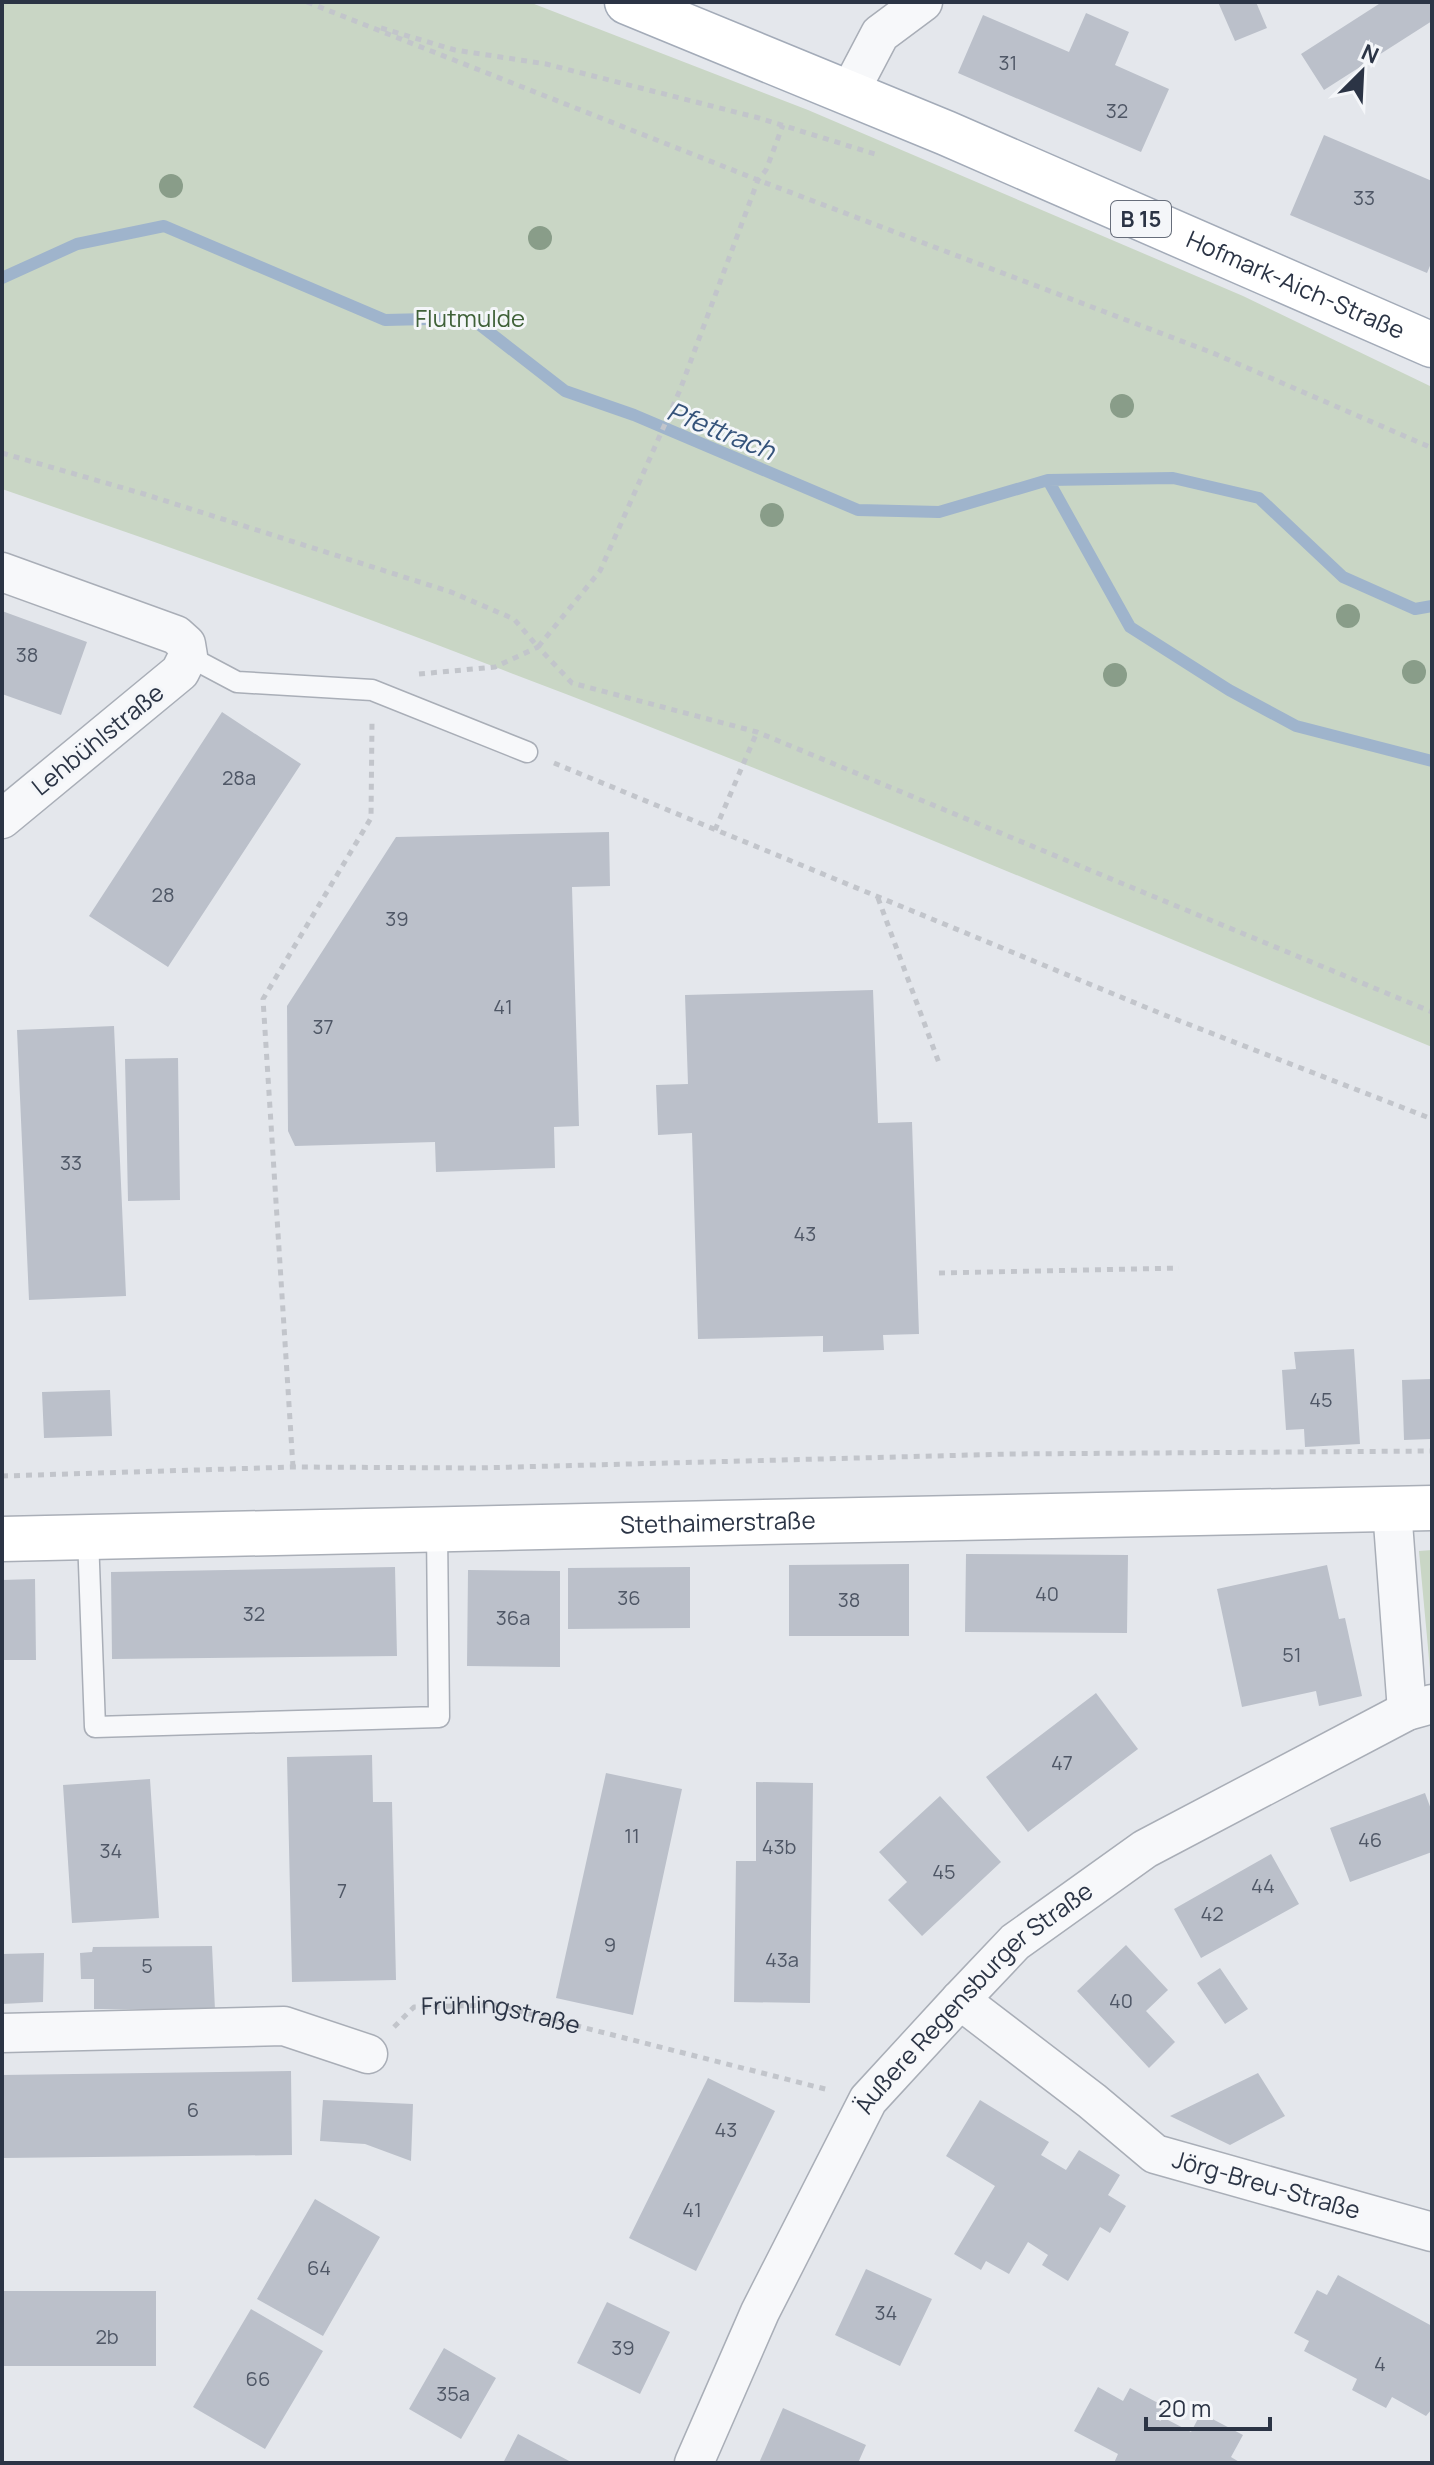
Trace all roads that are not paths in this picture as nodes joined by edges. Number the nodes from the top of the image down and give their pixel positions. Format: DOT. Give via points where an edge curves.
graph roads {
  1 [pos="627,2"];
  2 [pos="923,2"];
  3 [pos="849,93"];
  4 [pos="1432,345"];
  5 [pos="2,572"];
  6 [pos="188,656"];
  7 [pos="527,752"];
  8 [pos="2,819"];
  9 [pos="1412,1509"];
  10 [pos="437,1530"];
  11 [pos="88,1537"];
  12 [pos="2,1539"];
  13 [pos="1420,1708"];
  14 [pos="960,2000"];
  15 [pos="2,2033"];
  16 [pos="368,2054"];
  17 [pos="1432,2232"];
  18 [pos="694,2463"];
  1 -- 3 [label="main road, Hofmark-Aich-Straße / B 15"];
  2 -- 3 [label="street" via="880,34"];
  3 -- 4 [label="main road, Hofmark-Aich-Straße / B 15"];
  5 -- 6 [label="street" via="176,635 186,644"];
  6 -- 7 [label="lane" via="237,682 372,690"];
  6 -- 8 [label="street, Lehbühlstraße" via="180,672"];
  9 -- 10 [label="main road, Stethaimerstraße"];
  9 -- 13 [label="street"];
  10 -- 11 [label="main road, Stethaimerstraße"];
  10 -- 11 [label="lane" via="439,1717 95,1727"];
  11 -- 12 [label="main road, Stethaimerstraße"];
  13 -- 14 [label="street, Äußere Regensburger Straße" via="1145,1849 1015,1942"];
  14 -- 17 [label="street, Jörg-Breu-Straße" via="1155,2154"];
  14 -- 18 [label="street, Äußere Regensburger Straße" via="868,2100 760,2312"];
  15 -- 16 [label="street" via="284,2026"];
}
